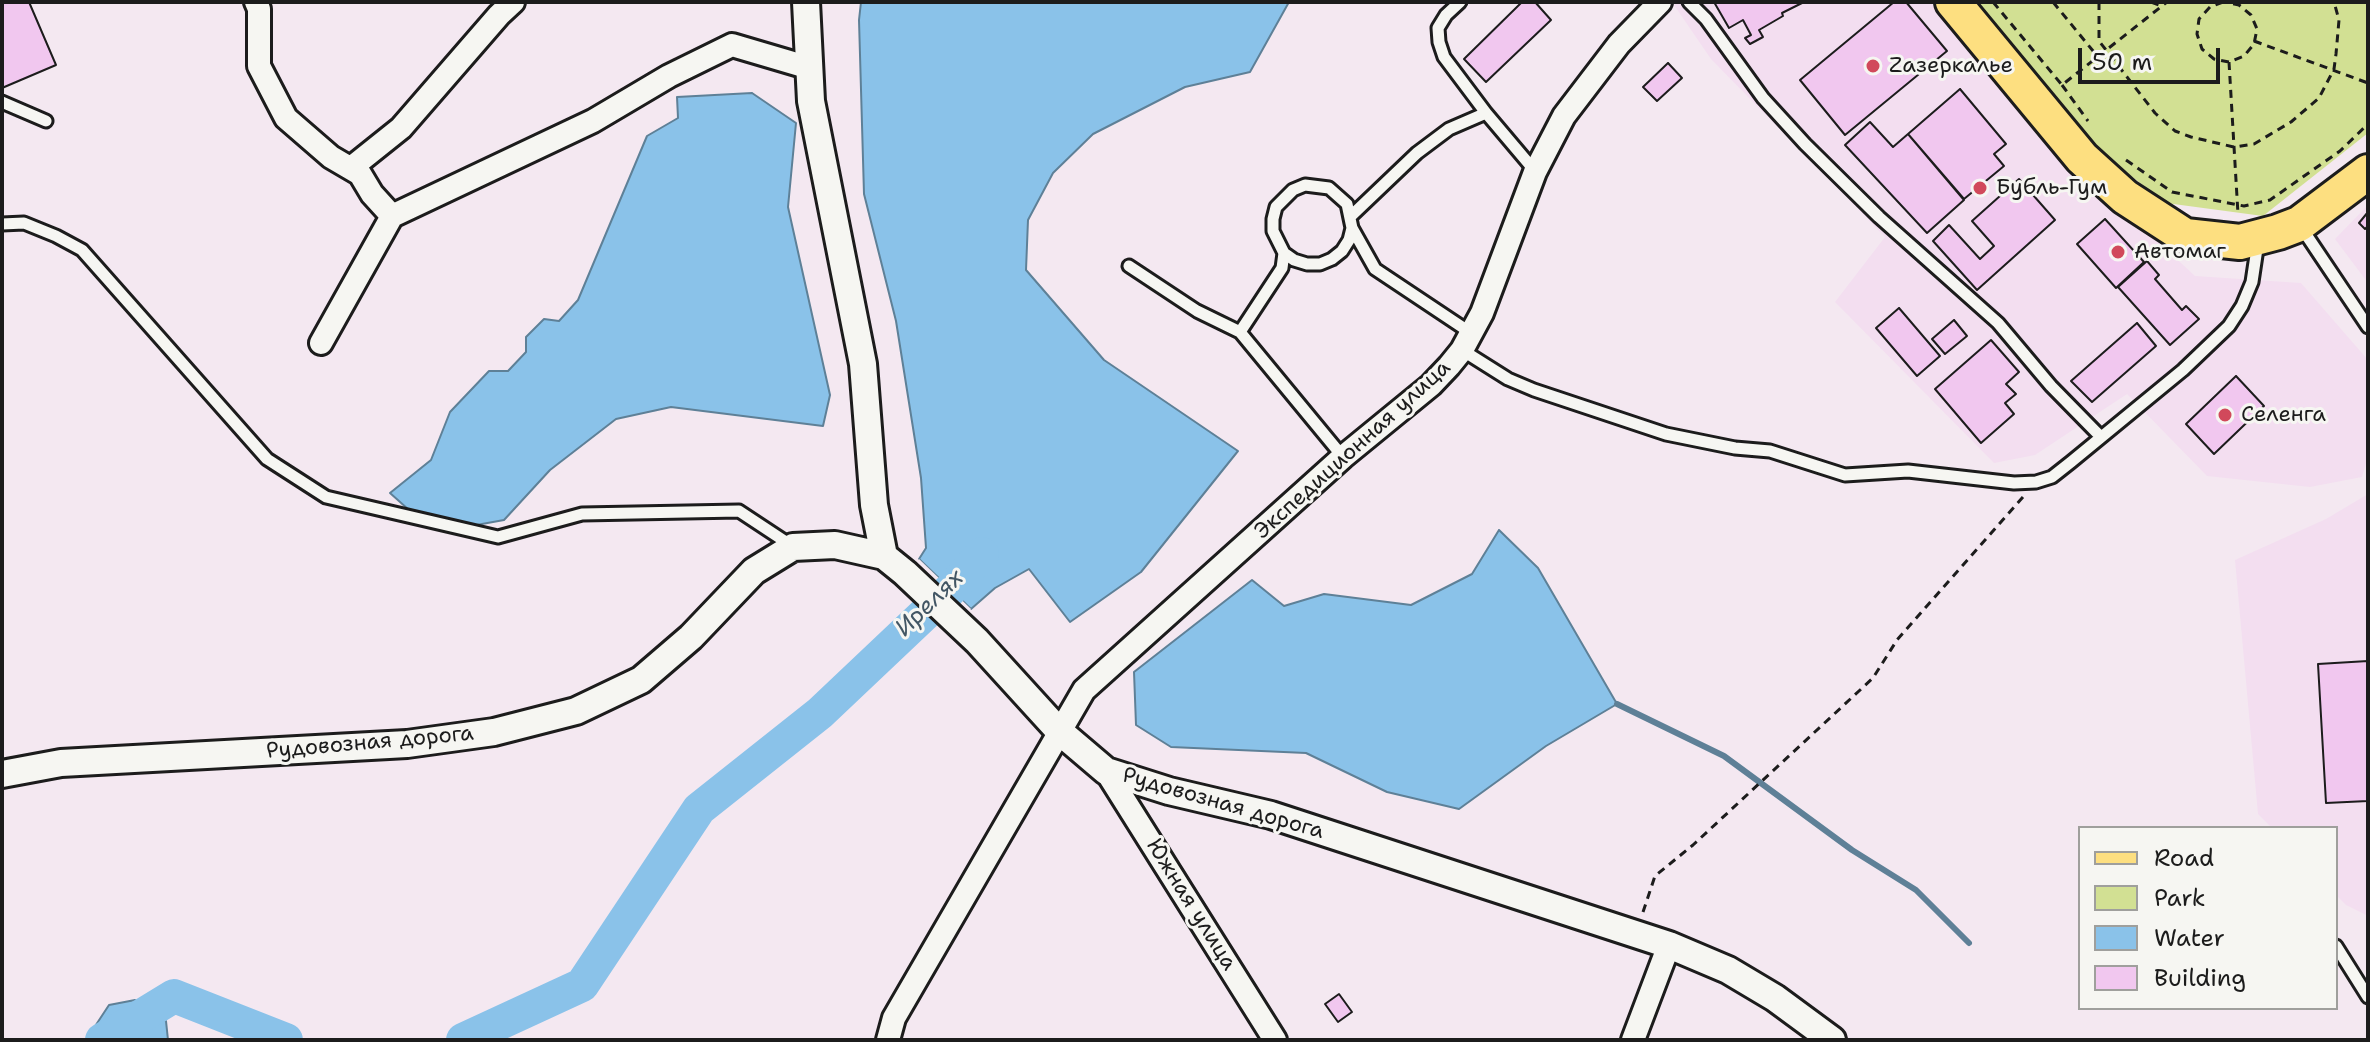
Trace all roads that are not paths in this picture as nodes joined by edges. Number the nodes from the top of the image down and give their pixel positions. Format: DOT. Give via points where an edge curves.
graph roads {
  1 [pos="256,2"];
  2 [pos="513,2"];
  3 [pos="806,2"];
  4 [pos="1460,2"];
  5 [pos="1660,2"];
  6 [pos="1689,2"];
  7 [pos="1953,2"];
  8 [pos="810,68"];
  9 [pos="2,102"];
  10 [pos="1486,113"];
  11 [pos="46,121"];
  12 [pos="351,168"];
  13 [pos="1535,172"];
  14 [pos="2368,172"];
  15 [pos="392,216"];
  16 [pos="1352,222"];
  17 [pos="2,224"];
  18 [pos="2299,224"];
  19 [pos="2250,240"];
  20 [pos="1284,253"];
  21 [pos="1129,266"];
  22 [pos="2368,327"];
  23 [pos="1240,332"];
  24 [pos="1466,342"];
  25 [pos="321,343"];
  26 [pos="2100,436"];
  27 [pos="1343,457"];
  28 [pos="793,547"];
  29 [pos="884,556"];
  30 [pos="1059,731"];
  31 [pos="1106,771"];
  32 [pos="2,774"];
  33 [pos="1669,945"];
  34 [pos="2338,949"];
  35 [pos="2368,997"];
  36 [pos="888,1040"];
  37 [pos="1275,1040"];
  38 [pos="1633,1040"];
  39 [pos="1832,1040"];
  1 -- 12 [label="street" via="259,66 286,118"];
  2 -- 12 [label="street" via="401,128"];
  3 -- 8 [label="street"];
  4 -- 10 [label="lane" via="1438,28 1439,42 1444,57"];
  5 -- 13 [label="street, Экспедиционная улица" via="1619,44 1564,116"];
  6 -- 26 [label="lane" via="1805,144 1998,323"];
  7 -- 19 [label="main road" via="2065,139 2125,197 2185,236"];
  8 -- 15 [label="street" via="732,45 593,121"];
  8 -- 29 [label="street" via="811,101 863,364 874,505"];
  9 -- 11 [label="lane"];
  10 -- 13 [label="lane"];
  10 -- 16 [label="lane" via="1449,129 1417,153"];
  12 -- 15 [label="street"];
  13 -- 24 [label="street, Экспедиционная улица"];
  14 -- 18 [label="main road"];
  15 -- 25 [label="street"];
  16 -- 20 [label="lane" via="1349,240 1332,259 1307,264"];
  16 -- 20 [label="lane" via="1339,195 1329,188 1305,185 1293,190 1276,207 1273,219"];
  16 -- 24 [label="lane" via="1375,269"];
  17 -- 28 [label="lane" via="24,223 82,250 267,459 326,497 498,537 582,514 739,511"];
  18 -- 19 [label="main road"];
  18 -- 22 [label="lane"];
  19 -- 26 [label="lane" via="2252,282 2229,326"];
  20 -- 23 [label="lane" via="1282,268"];
  21 -- 23 [label="lane"];
  23 -- 27 [label="lane"];
  24 -- 26 [label="lane" via="1508,379 1534,390 1666,434 1770,451 1845,475 1908,471 2036,482 2052,477"];
  24 -- 27 [label="street, Экспедиционная улица" via="1431,385"];
  27 -- 30 [label="street, Экспедиционная улица" via="1084,690"];
  28 -- 29 [label="street, Рудовозная дорога" via="835,545"];
  28 -- 32 [label="street, Рудовозная дорога" via="754,571 641,680 576,711 494,732 407,744 61,763"];
  29 -- 30 [label="street, Рудовозная дорога" via="958,623"];
  30 -- 31 [label="street, Рудовозная дорога"];
  30 -- 36 [label="street, Экспедиционная улица" via="894,1018"];
  31 -- 33 [label="street, Рудовозная дорога" via="1286,820"];
  31 -- 37 [label="street, Южная улица"];
  33 -- 38 [label="street"];
  33 -- 39 [label="street, Рудовозная дорога" via="1728,970"];
  34 -- 35 [label="lane"];
}
